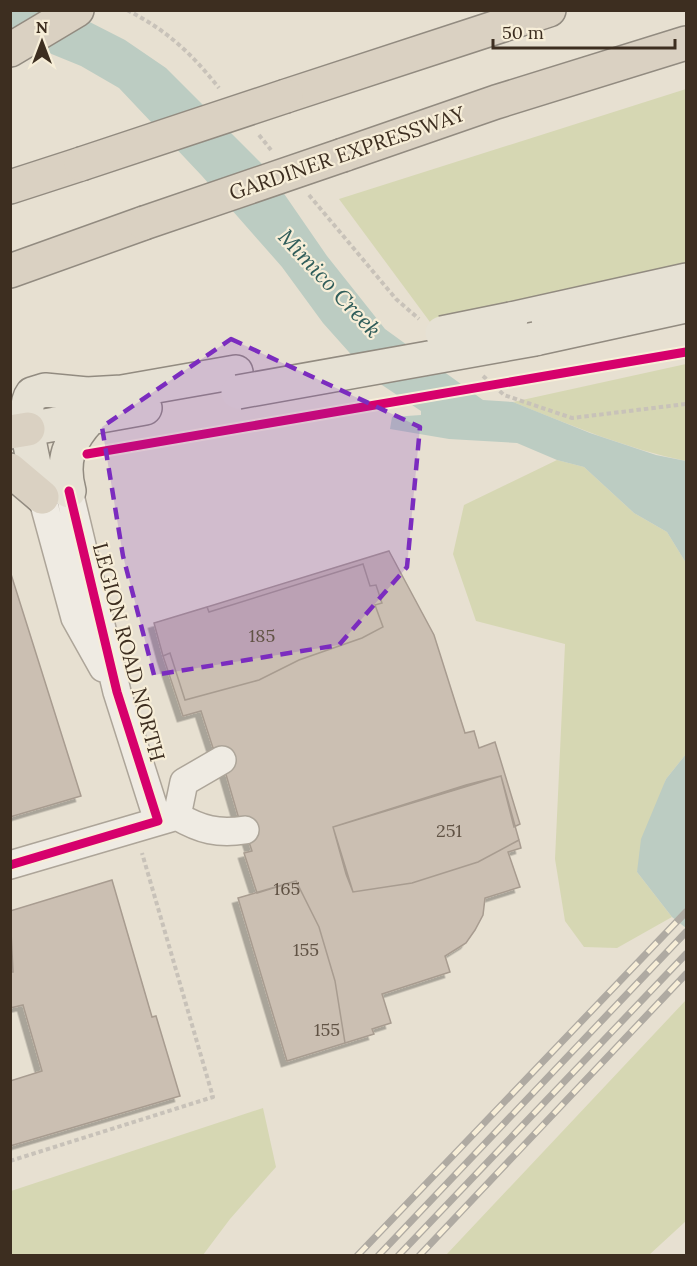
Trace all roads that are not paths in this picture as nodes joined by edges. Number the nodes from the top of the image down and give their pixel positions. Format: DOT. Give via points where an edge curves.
graph roads {
  1 [pos="77,10"];
  2 [pos="549,10"];
  3 [pos="687,43"];
  4 [pos="10,50"];
  5 [pos="10,187"];
  6 [pos="10,271"];
  7 [pos="687,280"];
  8 [pos="687,306"];
  9 [pos="523,329"];
  10 [pos="237,382"];
  11 [pos="90,418"];
  12 [pos="19,430"];
  13 [pos="10,470"];
  14 [pos="55,494"];
  15 [pos="222,760"];
  16 [pos="168,819"];
  17 [pos="245,830"];
  18 [pos="10,865"];
  1 -- 4 [label="highway"];
  2 -- 5 [label="highway, bridge"];
  3 -- 6 [label="highway, GARDINER EXPRESSWAY, bridge" via="496,102"];
  7 -- 9 [label="main road"];
  8 -- 9 [label="main road"];
  9 -- 10 [label="main road, bridge"];
  10 -- 11 [label="main road"];
  10 -- 12 [label="main road" via="87,394 45,390 32,394"];
  11 -- 12 [label="main road"];
  11 -- 14 [label="main road" via="71,442"];
  12 -- 14 [label="main road"];
  13 -- 14 [label="highway"];
  14 -- 16 [label="street, LEGION ROAD NORTH" via="75,618 117,692"];
  15 -- 16 [label="street" via="184,782"];
  16 -- 17 [label="street" via="204,830"];
  16 -- 18 [label="street"];
}
